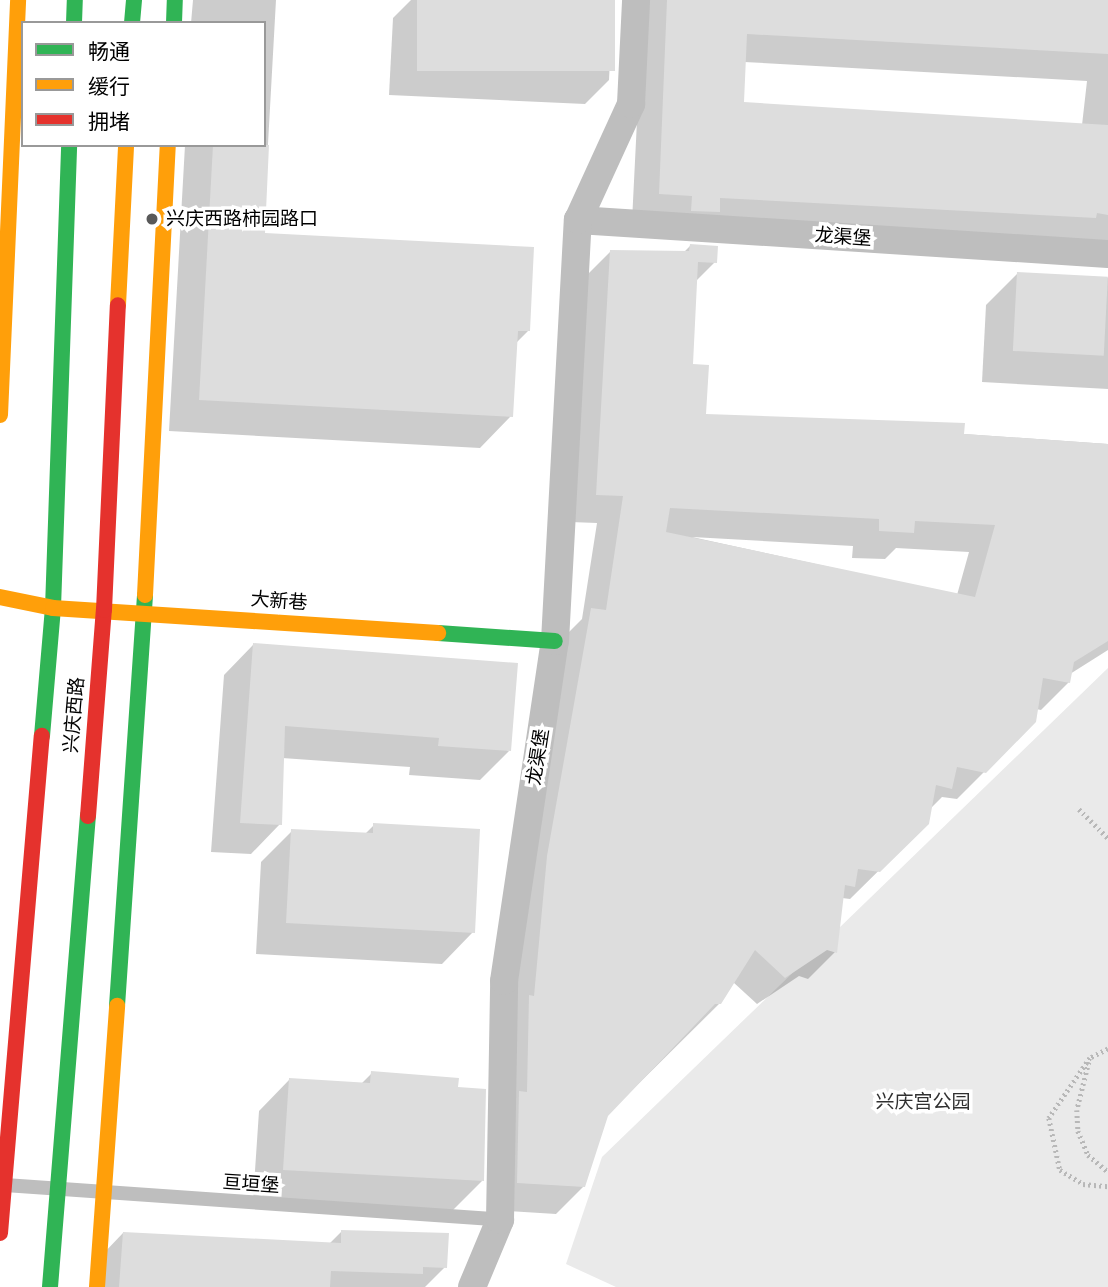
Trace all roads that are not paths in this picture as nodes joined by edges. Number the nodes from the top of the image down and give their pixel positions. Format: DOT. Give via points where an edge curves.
graph roads {
  1 [pos="18,0"];
  2 [pos="75,0"];
  3 [pos="134,0"];
  4 [pos="175,0"];
  5 [pos="636,0"];
  6 [pos="74,21"];
  7 [pos="132,21"];
  8 [pos="174,21"];
  9 [pos="69,147"];
  10 [pos="126,147"];
  11 [pos="168,147"];
  12 [pos="578,220"];
  13 [pos="1108,254"];
  14 [pos="0,415"];
  15 [pos="0,597"];
  16 [pos="53,608"];
  17 [pos="104,610"];
  18 [pos="144,613"];
  19 [pos="555,641"];
  20 [pos="1,1185"];
  21 [pos="55,1189"];
  22 [pos="103,1192"];
  23 [pos="500,1220"];
  24 [pos="0,1233"];
  25 [pos="50,1287"];
  26 [pos="97,1287"];
  27 [pos="472,1287"];
  1 -- 14 [label="main road"];
  2 -- 6 [label="main road"];
  3 -- 7 [label="main road"];
  4 -- 8 [label="main road"];
  5 -- 12 [label="street, 龙渠堡" via="631,104"];
  9 -- 16 [label="main road, 兴庆西路"];
  10 -- 17 [label="main road, 兴庆西路"];
  11 -- 18 [label="main road"];
  12 -- 13 [label="street, 龙渠堡"];
  12 -- 19 [label="street, 龙渠堡"];
  15 -- 16 [label="main road, 大新巷"];
  16 -- 17 [label="main road, 大新巷"];
  16 -- 20 [label="main road, 兴庆西路"];
  17 -- 18 [label="main road, 大新巷"];
  17 -- 21 [label="main road, 兴庆西路"];
  18 -- 19 [label="main road, 大新巷"];
  18 -- 22 [label="main road"];
  19 -- 23 [label="street, 龙渠堡" via="505,981"];
  20 -- 21 [label="lane, 亘垣堡"];
  20 -- 24 [label="main road, 兴庆西路"];
  21 -- 22 [label="lane, 亘垣堡"];
  21 -- 25 [label="main road, 兴庆西路"];
  22 -- 23 [label="lane, 亘垣堡"];
  22 -- 26 [label="main road"];
  23 -- 27 [label="street, 龙渠堡"];
}
